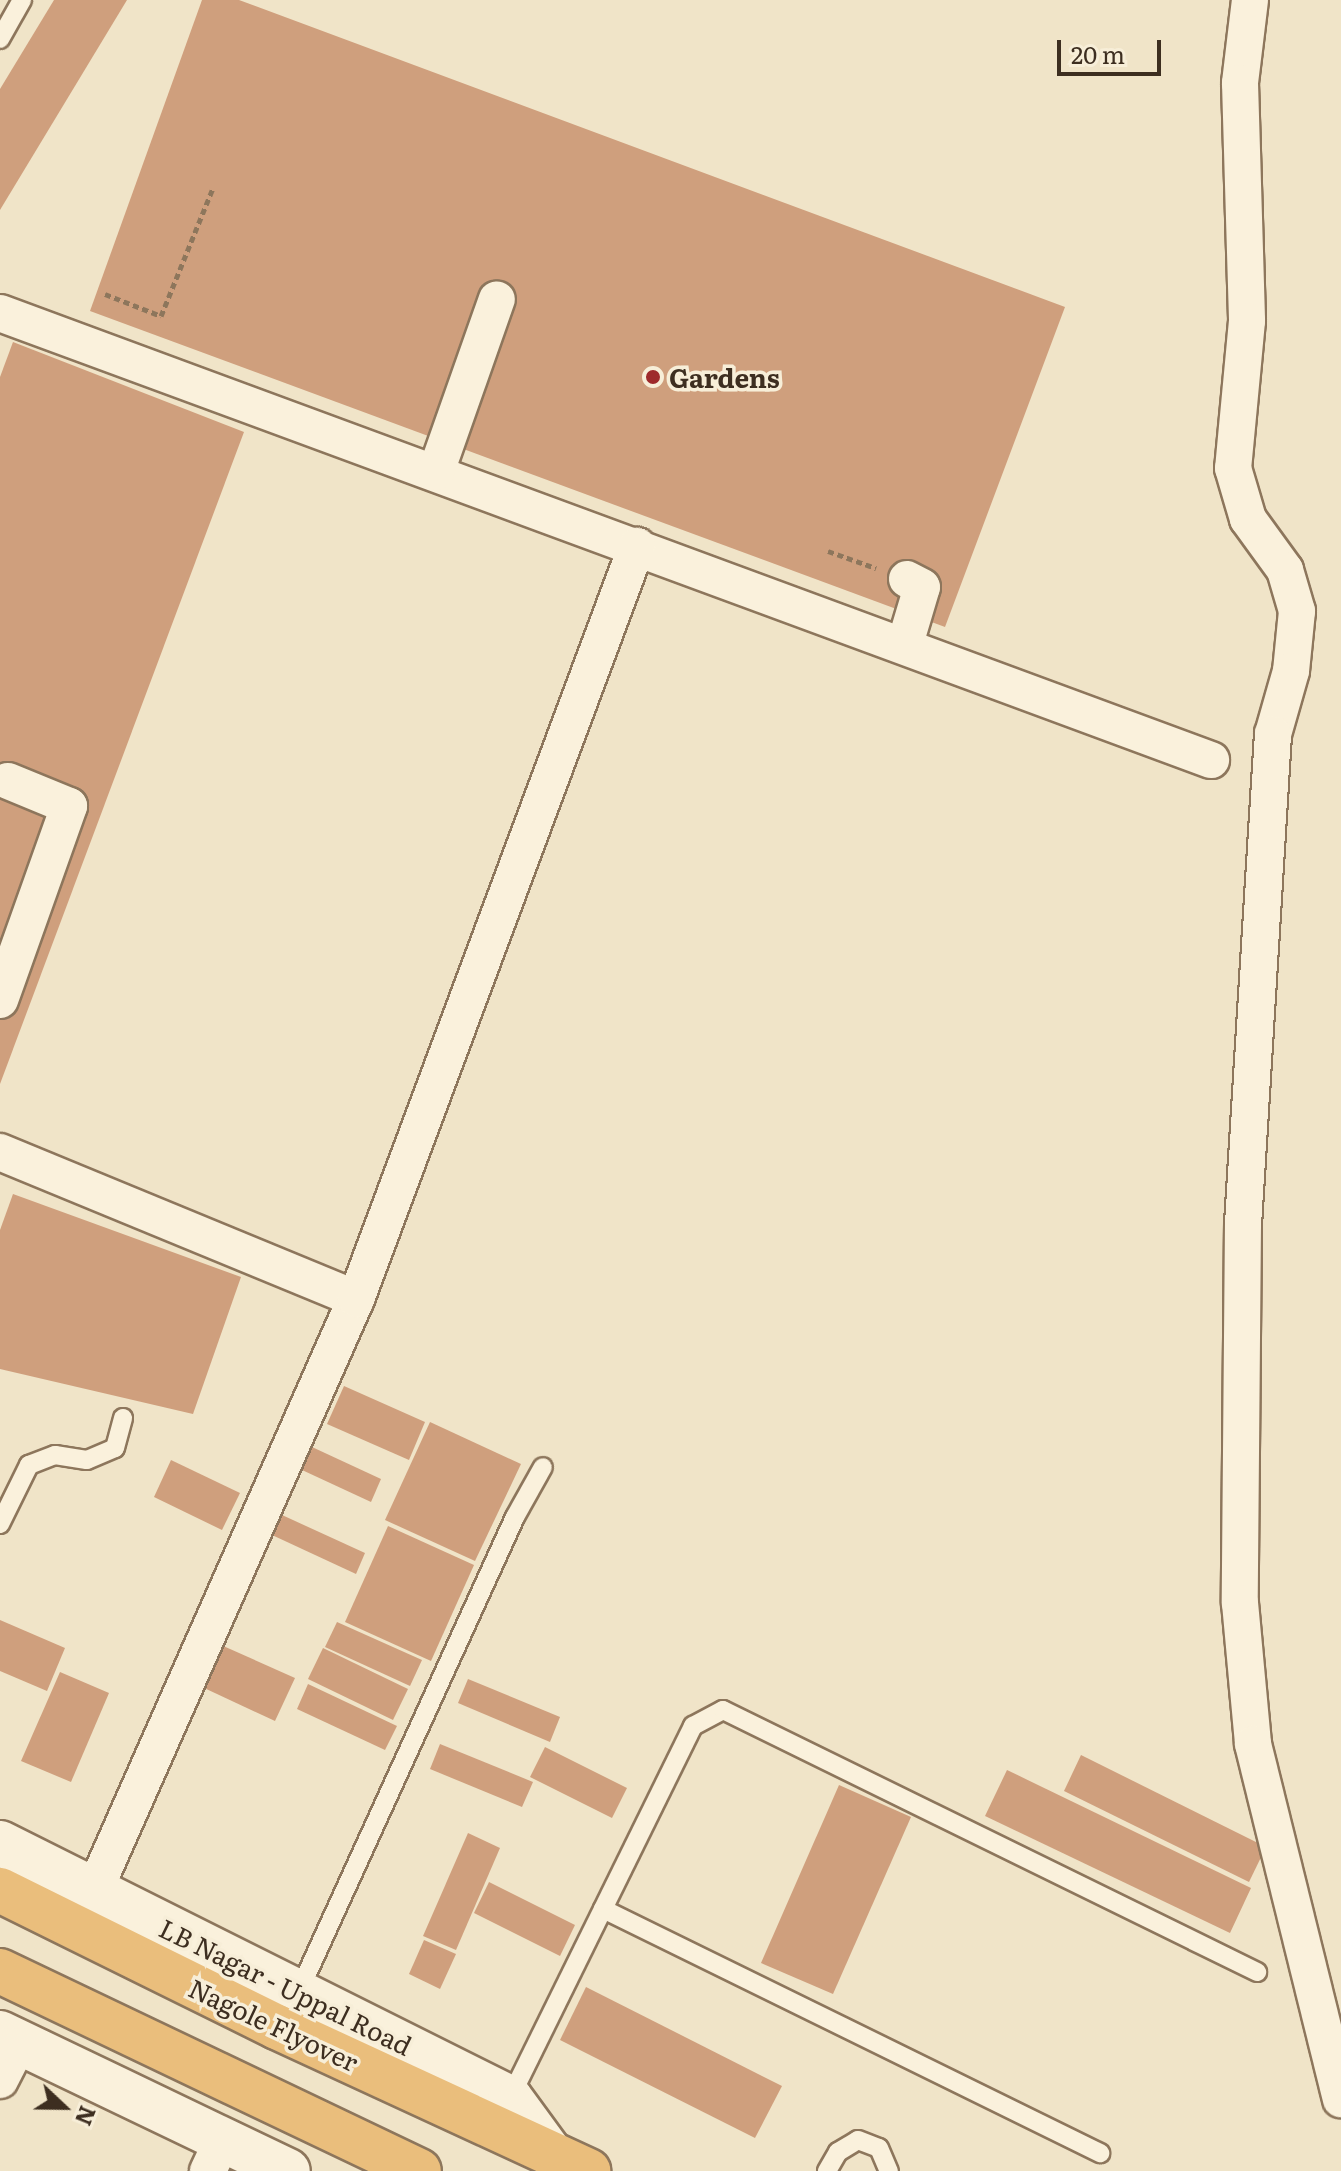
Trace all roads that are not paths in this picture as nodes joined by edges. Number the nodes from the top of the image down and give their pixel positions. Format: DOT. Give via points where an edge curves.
graph roads {
  1 [pos="22,0"];
  2 [pos="1250,0"];
  3 [pos="0,39"];
  4 [pos="497,299"];
  5 [pos="1,314"];
  6 [pos="436,472"];
  7 [pos="637,546"];
  8 [pos="907,579"];
  9 [pos="905,644"];
  10 [pos="1211,760"];
  11 [pos="8,781"];
  12 [pos="0,1000"];
  13 [pos="0,1152"];
  14 [pos="356,1299"];
  15 [pos="123,1418"];
  16 [pos="543,1467"];
  17 [pos="0,1524"];
  18 [pos="0,1843"];
  19 [pos="0,1890"];
  20 [pos="94,1891"];
  21 [pos="603,1909"];
  22 [pos="0,1971"];
  23 [pos="1257,1972"];
  24 [pos="299,1991"];
  25 [pos="6,2052"];
  26 [pos="510,2098"];
  27 [pos="1341,2099"];
  28 [pos="1100,2153"];
  29 [pos="215,2156"];
  30 [pos="569,2162"];
  31 [pos="288,2171"];
  32 [pos="419,2171"];
  33 [pos="827,2171"];
  34 [pos="889,2171"];
  1 -- 3 [label="lane"];
  2 -- 27 [label="street" via="1240,83 1247,321 1233,468 1248,519 1285,570 1297,611 1291,671 1273,734 1243,1223 1240,1603 1253,1744"];
  4 -- 6 [label="street"];
  5 -- 6 [label="street"];
  6 -- 7 [label="street" via="578,508"];
  7 -- 9 [label="street"];
  7 -- 14 [label="street"];
  8 -- 9 [label="street" via="922,587"];
  9 -- 10 [label="street"];
  11 -- 12 [label="street" via="69,806"];
  13 -- 14 [label="street"];
  14 -- 20 [label="street"];
  15 -- 17 [label="lane" via="115,1448 87,1460 55,1455 29,1465"];
  16 -- 24 [label="lane"];
  18 -- 20 [label="street, LB Nagar - Uppal Road"];
  19 -- 30 [label="highway, Nagole Flyover" via="277,2027"];
  20 -- 24 [label="street, LB Nagar - Uppal Road"];
  21 -- 23 [label="lane" via="693,1726 723,1710"];
  21 -- 26 [label="lane"];
  21 -- 28 [label="lane"];
  22 -- 32 [label="highway"];
  24 -- 26 [label="street, LB Nagar - Uppal Road"];
  25 -- 29 [label="street"];
  26 -- 30 [label="street, LB Nagar - Uppal Road"];
  29 -- 31 [label="street"];
  33 -- 34 [label="lane" via="838,2152 858,2140 879,2148"];
}
